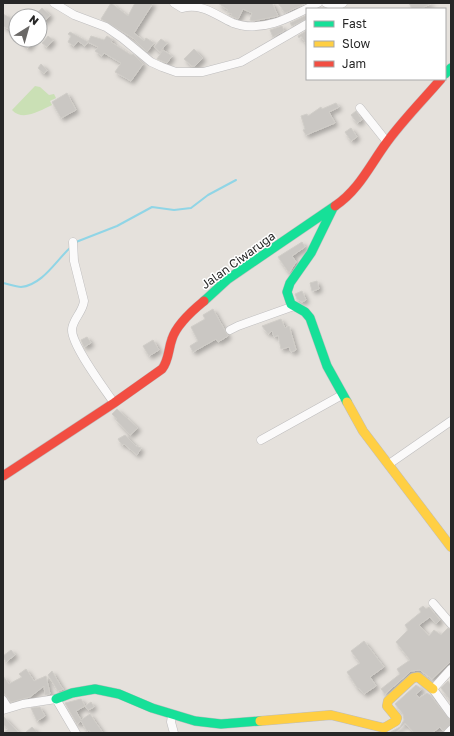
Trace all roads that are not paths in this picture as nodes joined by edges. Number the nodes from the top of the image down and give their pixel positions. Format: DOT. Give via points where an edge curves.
graph roads {
  1 [pos="54,3"];
  2 [pos="174,3"];
  3 [pos="318,3"];
  4 [pos="326,3"];
  5 [pos="343,3"];
  6 [pos="308,8"];
  7 [pos="334,8"];
  8 [pos="306,9"];
  9 [pos="306,25"];
  10 [pos="440,80"];
  11 [pos="360,108"];
  12 [pos="387,142"];
  13 [pos="334,208"];
  14 [pos="73,242"];
  15 [pos="294,306"];
  16 [pos="230,330"];
  17 [pos="342,395"];
  18 [pos="114,403"];
  19 [pos="451,421"];
  20 [pos="261,440"];
  21 [pos="389,464"];
  22 [pos="3,476"];
  23 [pos="451,547"];
  24 [pos="433,603"];
  25 [pos="451,624"];
  26 [pos="451,669"];
  27 [pos="433,689"];
  28 [pos="56,699"];
  29 [pos="3,700"];
  30 [pos="5,709"];
  31 [pos="451,714"];
  32 [pos="172,715"];
  33 [pos="451,730"];
  34 [pos="76,733"];
  35 [pos="174,733"];
  36 [pos="448,733"];
  1 -- 9 [label="street" via="74,15 106,27 151,62 176,72 203,72 241,62"];
  2 -- 8 [label="street" via="182,8 207,8 233,22 252,26 286,19"];
  3 -- 6 [label="street"];
  4 -- 7 [label="street"];
  5 -- 7 [label="street"];
  10 -- 12 [label="street, Jalan Ciwaruga"];
  11 -- 12 [label="street"];
  12 -- 13 [label="street, Jalan Ciwaruga" via="363,179 347,198"];
  13 -- 15 [label="street" via="311,253 290,283 288,300"];
  13 -- 18 [label="street, Jalan Ciwaruga" via="228,279 208,296 177,329 162,369"];
  14 -- 18 [label="street" via="74,261 84,301 83,308 73,324 73,338"];
  15 -- 16 [label="street"];
  15 -- 17 [label="street" via="310,318 327,366"];
  17 -- 20 [label="street"];
  17 -- 21 [label="street" via="363,431"];
  18 -- 22 [label="street, Jalan Ciwaruga"];
  19 -- 21 [label="street"];
  21 -- 23 [label="street"];
  24 -- 25 [label="street"];
  26 -- 27 [label="street"];
  27 -- 31 [label="street"];
  27 -- 32 [label="street" via="418,677 413,678 388,701 387,706 397,718 384,728 332,715 221,724"];
  28 -- 30 [label="street"];
  28 -- 32 [label="street" via="82,691 106,690"];
  28 -- 34 [label="street"];
  29 -- 30 [label="street"];
  32 -- 35 [label="street" via="170,722"];
  33 -- 36 [label="street"];
}
